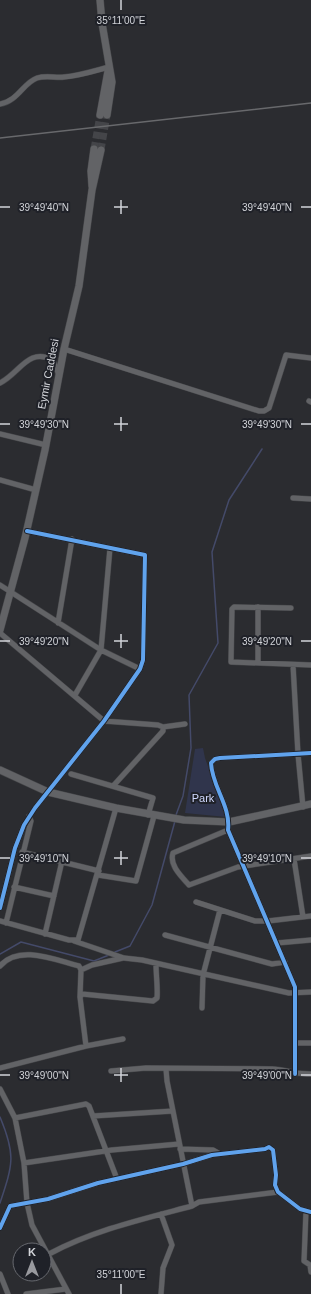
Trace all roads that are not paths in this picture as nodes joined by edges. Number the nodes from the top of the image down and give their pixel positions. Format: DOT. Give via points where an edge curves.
graph roads {
  1 [pos="100,0"];
  2 [pos="109,67"];
  3 [pos="0,104"];
  4 [pos="104,115"];
  5 [pos="98,149"];
  6 [pos="64,349"];
  7 [pos="311,358"];
  8 [pos="59,375"];
  9 [pos="0,383"];
  10 [pos="0,434"];
  11 [pos="46,445"];
  12 [pos="0,480"];
  13 [pos="36,490"];
  14 [pos="293,498"];
  15 [pos="311,499"];
  16 [pos="27,531"];
  17 [pos="72,539"];
  18 [pos="110,548"];
  19 [pos="0,585"];
  20 [pos="11,593"];
  21 [pos="258,606"];
  22 [pos="291,608"];
  23 [pos="58,623"];
  24 [pos="0,631"];
  25 [pos="101,650"];
  26 [pos="258,663"];
  27 [pos="293,665"];
  28 [pos="311,665"];
  29 [pos="140,669"];
  30 [pos="74,695"];
  31 [pos="104,721"];
  32 [pos="184,724"];
  33 [pos="163,727"];
  34 [pos="311,753"];
  35 [pos="298,754"];
  36 [pos="0,770"];
  37 [pos="71,774"];
  38 [pos="114,785"];
  39 [pos="48,792"];
  40 [pos="311,804"];
  41 [pos="303,806"];
  42 [pos="116,808"];
  43 [pos="151,815"];
  44 [pos="29,816"];
  45 [pos="229,826"];
  46 [pos="22,852"];
  47 [pos="311,856"];
  48 [pos="294,859"];
  49 [pos="62,862"];
  50 [pos="243,866"];
  51 [pos="98,873"];
  52 [pos="14,887"];
  53 [pos="2,888"];
  54 [pos="54,896"];
  55 [pos="196,902"];
  56 [pos="0,908"];
  57 [pos="220,910"];
  58 [pos="311,916"];
  59 [pos="303,917"];
  60 [pos="268,921"];
  61 [pos="3,922"];
  62 [pos="45,934"];
  63 [pos="166,935"];
  64 [pos="311,940"];
  65 [pos="74,941"];
  66 [pos="278,943"];
  67 [pos="211,947"];
  68 [pos="124,958"];
  69 [pos="285,962"];
  70 [pos="156,964"];
  71 [pos="0,966"];
  72 [pos="81,970"];
  73 [pos="203,975"];
  74 [pos="311,992"];
  75 [pos="296,993"];
  76 [pos="80,998"];
  77 [pos="202,1008"];
  78 [pos="123,1039"];
  79 [pos="295,1043"];
  80 [pos="311,1043"];
  81 [pos="86,1046"];
  82 [pos="0,1068"];
  83 [pos="166,1069"];
  84 [pos="112,1071"];
  85 [pos="296,1074"];
  86 [pos="311,1074"];
  87 [pos="0,1089"];
  88 [pos="172,1111"];
  89 [pos="93,1116"];
  90 [pos="15,1118"];
  91 [pos="179,1146"];
  92 [pos="107,1151"];
  93 [pos="220,1154"];
  94 [pos="24,1164"];
  95 [pos="183,1164"];
  96 [pos="117,1179"];
  97 [pos="278,1192"];
  98 [pos="27,1203"];
  99 [pos="192,1206"];
  100 [pos="309,1212"];
  101 [pos="161,1214"];
  102 [pos="0,1228"];
  103 [pos="40,1242"];
  104 [pos="52,1253"];
  105 [pos="52,1260"];
  106 [pos="311,1272"];
  107 [pos="0,1274"];
  108 [pos="68,1292"];
  109 [pos="8,1294"];
  110 [pos="26,1294"];
  111 [pos="161,1294"];
  1 -- 2 [label="main road"];
  2 -- 3 [label="street" via="64,77 35,78 15,97"];
  2 -- 4 [label="main road" via="112,82"];
  5 -- 6 [label="main road, Eymir Caddesi" via="79,286"];
  6 -- 7 [label="street" via="259,411 269,408 286,355"];
  6 -- 8 [label="main road, Eymir Caddesi"];
  8 -- 9 [label="street" via="52,360 39,355 31,358 14,375"];
  8 -- 11 [label="main road, Eymir Caddesi"];
  10 -- 11 [label="street"];
  11 -- 13 [label="main road, Eymir Caddesi"];
  12 -- 13 [label="street"];
  13 -- 16 [label="main road, Eymir Caddesi"];
  14 -- 15 [label="street"];
  16 -- 17 [label="street"];
  16 -- 20 [label="main road, Eymir Caddesi"];
  17 -- 18 [label="street"];
  17 -- 23 [label="street"];
  18 -- 25 [label="street"];
  18 -- 29 [label="street" via="146,556"];
  19 -- 20 [label="street"];
  20 -- 23 [label="street"];
  20 -- 24 [label="main road, Eymir Caddesi"];
  21 -- 22 [label="street"];
  21 -- 26 [label="street"];
  21 -- 26 [label="street" via="240,606 232,609 231,662"];
  23 -- 25 [label="street"];
  24 -- 30 [label="street"];
  25 -- 29 [label="street"];
  25 -- 30 [label="street"];
  26 -- 27 [label="street"];
  27 -- 28 [label="street"];
  27 -- 35 [label="street"];
  29 -- 31 [label="street"];
  30 -- 31 [label="street"];
  31 -- 33 [label="street"];
  31 -- 39 [label="street"];
  32 -- 33 [label="street"];
  33 -- 38 [label="street" via="163,731"];
  34 -- 35 [label="street"];
  35 -- 41 [label="street"];
  35 -- 45 [label="street" via="220,758 211,763 214,778 229,815"];
  36 -- 39 [label="main road"];
  37 -- 38 [label="street"];
  38 -- 43 [label="street" via="152,798"];
  39 -- 42 [label="main road"];
  39 -- 44 [label="street"];
  40 -- 41 [label="main road"];
  41 -- 45 [label="main road"];
  42 -- 43 [label="main road"];
  42 -- 51 [label="street"];
  43 -- 45 [label="main road"];
  43 -- 51 [label="street" via="136,881"];
  44 -- 46 [label="street" via="31,821"];
  44 -- 53 [label="street" via="18,838"];
  45 -- 50 [label="street"];
  45 -- 50 [label="street" via="176,850 172,857 174,867 189,885 217,873"];
  46 -- 49 [label="street"];
  46 -- 52 [label="street"];
  47 -- 48 [label="street"];
  48 -- 50 [label="street"];
  48 -- 59 [label="street"];
  49 -- 51 [label="street"];
  49 -- 54 [label="street"];
  50 -- 60 [label="street"];
  51 -- 65 [label="street" via="80,938"];
  52 -- 54 [label="street"];
  52 -- 61 [label="street"];
  53 -- 56 [label="street"];
  54 -- 62 [label="street"];
  55 -- 57 [label="street"];
  57 -- 60 [label="street" via="255,921"];
  57 -- 67 [label="street"];
  58 -- 59 [label="street"];
  59 -- 60 [label="street"];
  60 -- 66 [label="street"];
  61 -- 62 [label="street"];
  62 -- 65 [label="street"];
  63 -- 67 [label="street"];
  64 -- 66 [label="street"];
  65 -- 68 [label="street"];
  66 -- 69 [label="street"];
  67 -- 69 [label="street" via="272,964"];
  67 -- 73 [label="street"];
  68 -- 70 [label="street"];
  68 -- 72 [label="street"];
  69 -- 75 [label="street"];
  70 -- 73 [label="street"];
  70 -- 76 [label="street" via="157,998 152,1001 89,993 82,994"];
  71 -- 72 [label="street" via="10,957 29,954 79,966"];
  72 -- 76 [label="street"];
  73 -- 75 [label="street"];
  73 -- 77 [label="street"];
  74 -- 75 [label="street"];
  75 -- 79 [label="street"];
  76 -- 81 [label="street"];
  78 -- 81 [label="street"];
  79 -- 80 [label="street"];
  79 -- 85 [label="street"];
  81 -- 82 [label="street"];
  83 -- 84 [label="street"];
  83 -- 85 [label="street" via="272,1069"];
  83 -- 88 [label="street"];
  85 -- 86 [label="street"];
  87 -- 90 [label="street"];
  88 -- 89 [label="street"];
  88 -- 91 [label="street"];
  89 -- 90 [label="street" via="86,1104"];
  89 -- 92 [label="street"];
  90 -- 94 [label="street"];
  91 -- 92 [label="street"];
  91 -- 93 [label="street" via="212,1150"];
  91 -- 95 [label="street"];
  92 -- 94 [label="street"];
  92 -- 96 [label="street"];
  93 -- 95 [label="street"];
  93 -- 97 [label="street" via="268,1147 273,1150 275,1185"];
  94 -- 98 [label="street"];
  95 -- 96 [label="street"];
  95 -- 99 [label="street"];
  96 -- 98 [label="street"];
  97 -- 99 [label="street" via="199,1202"];
  97 -- 100 [label="street" via="290,1203"];
  98 -- 102 [label="street" via="10,1206"];
  98 -- 103 [label="street" via="32,1225"];
  99 -- 101 [label="street"];
  100 -- 106 [label="street" via="304,1262 310,1265"];
  101 -- 104 [label="street" via="125,1223"];
  101 -- 111 [label="street" via="172,1245 163,1268"];
  105 -- 108 [label="street"];
  107 -- 109 [label="street"];
  108 -- 110 [label="street"];
}
